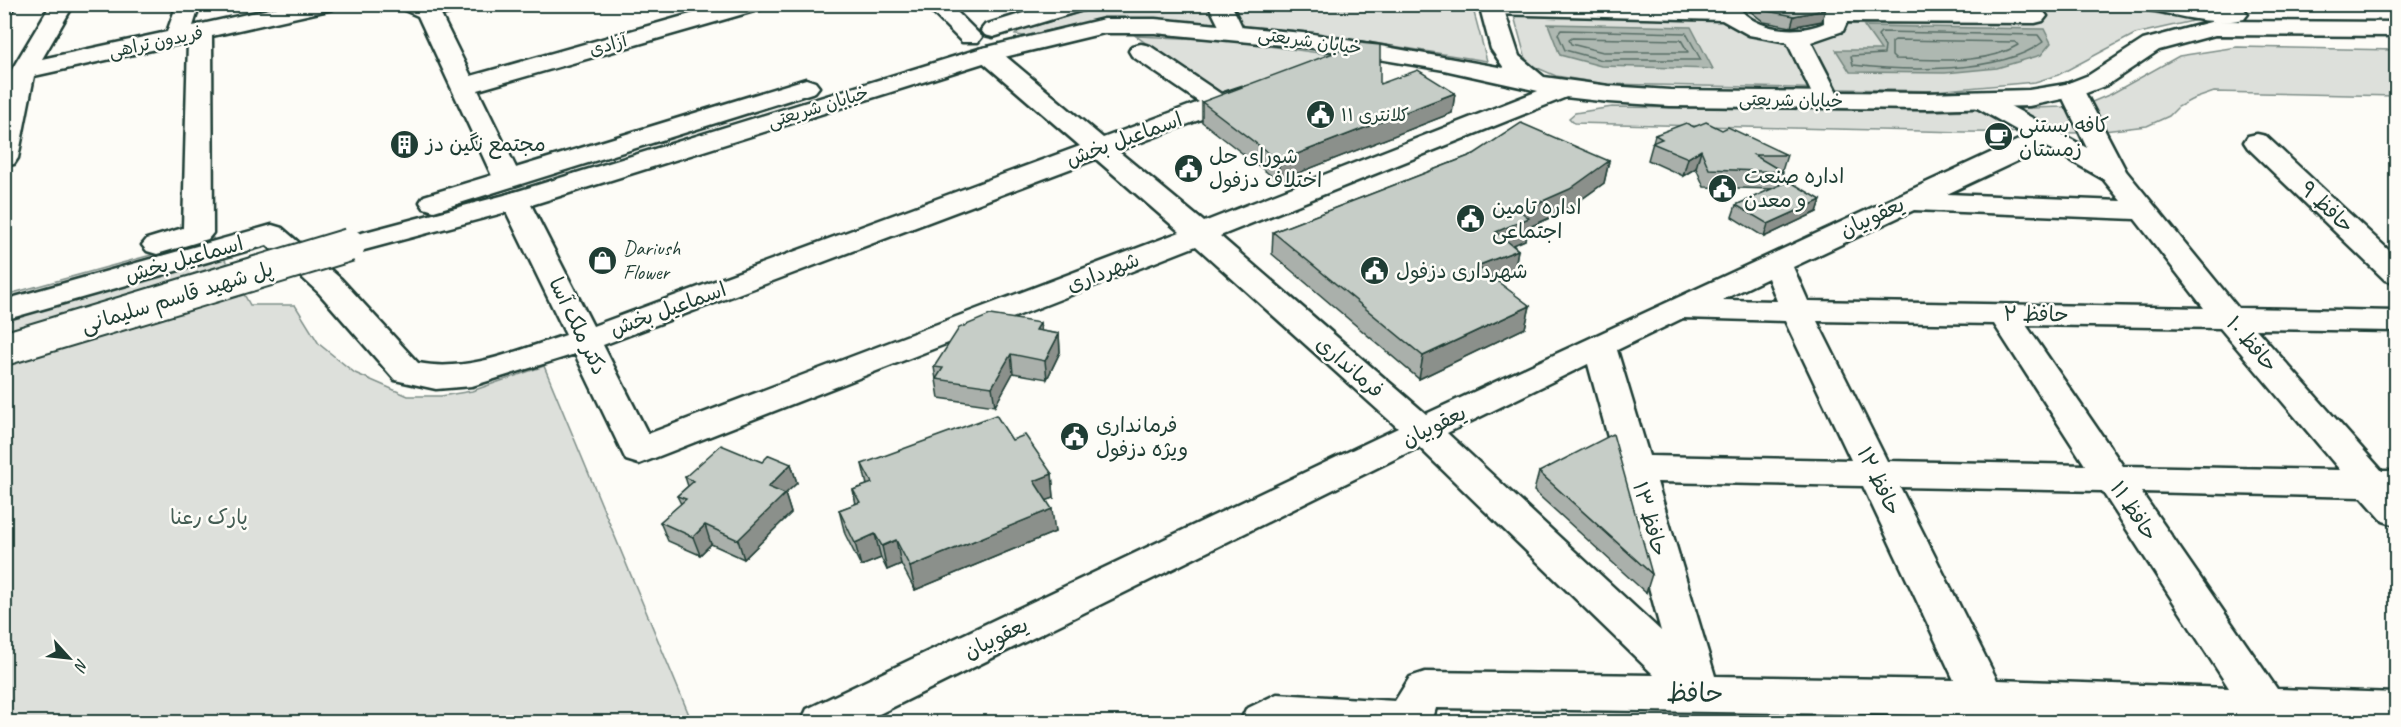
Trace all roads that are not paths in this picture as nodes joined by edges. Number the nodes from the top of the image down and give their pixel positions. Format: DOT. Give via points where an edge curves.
graph roads {
  1 [pos="63,4"];
  2 [pos="189,4"];
  3 [pos="325,4"];
  4 [pos="457,4"];
  5 [pos="753,4"];
  6 [pos="935,4"];
  7 [pos="1078,4"];
  8 [pos="1219,4"];
  9 [pos="2157,4"];
  10 [pos="2228,4"];
  11 [pos="1491,6"];
  12 [pos="2352,7"];
  13 [pos="419,8"];
  14 [pos="2397,8"];
  15 [pos="714,9"];
  16 [pos="1727,9"];
  17 [pos="1831,10"];
  18 [pos="2035,16"];
  19 [pos="2267,16"];
  20 [pos="2397,18"];
  21 [pos="2397,29"];
  22 [pos="1232,31"];
  23 [pos="188,34"];
  24 [pos="1796,36"];
  25 [pos="2397,42"];
  26 [pos="2151,45"];
  27 [pos="979,46"];
  28 [pos="1366,49"];
  29 [pos="1141,51"];
  30 [pos="1323,64"];
  31 [pos="23,71"];
  32 [pos="1535,82"];
  33 [pos="463,86"];
  34 [pos="1260,88"];
  35 [pos="1565,89"];
  36 [pos="2072,90"];
  37 [pos="1828,100"];
  38 [pos="1981,100"];
  39 [pos="1218,104"];
  40 [pos="2049,136"];
  41 [pos="2257,142"];
  42 [pos="1099,148"];
  43 [pos="4,158"];
  44 [pos="2113,173"];
  45 [pos="511,189"];
  46 [pos="1906,201"];
  47 [pos="2144,211"];
  48 [pos="1200,234"];
  49 [pos="347,238"];
  50 [pos="1776,261"];
  51 [pos="2397,273"];
  52 [pos="4,287"];
  53 [pos="1676,308"];
  54 [pos="4,310"];
  55 [pos="1796,310"];
  56 [pos="2002,314"];
  57 [pos="2229,318"];
  58 [pos="2397,321"];
  59 [pos="4,335"];
  60 [pos="586,340"];
  61 [pos="1599,345"];
  62 [pos="4,350"];
  63 [pos="1423,431"];
  64 [pos="639,451"];
  65 [pos="1635,469"];
  66 [pos="1875,474"];
  67 [pos="2112,479"];
  68 [pos="2385,484"];
  69 [pos="2397,511"];
  70 [pos="1700,693"];
  71 [pos="1984,698"];
  72 [pos="2265,707"];
  73 [pos="2397,711"];
  74 [pos="1411,722"];
  75 [pos="822,723"];
  76 [pos="1261,723"];
  1 -- 31 [label="street"];
  2 -- 23 [label="street"];
  3 -- 23 [label="street, فریدون تراهی"];
  4 -- 13 [label="street"];
  5 -- 15 [label="street, آزادی"];
  6 -- 27 [label="street, فرمانداری"];
  7 -- 27 [label="street, خیابان شریعتی"];
  8 -- 22 [label="street"];
  9 -- 19 [label="street"];
  10 -- 19 [label="street"];
  11 -- 16 [label="street"];
  11 -- 32 [label="street" via="1507,60"];
  12 -- 14 [label="street"];
  13 -- 33 [label="street, دکتر ملک آسا"];
  15 -- 33 [label="street, آزادی"];
  16 -- 24 [label="street" via="1756,29"];
  17 -- 18 [label="street"];
  17 -- 24 [label="street" via="1837,21 1829,30"];
  19 -- 20 [label="street"];
  19 -- 21 [label="street"];
  19 -- 26 [label="street, خیابان شریعتی"];
  22 -- 27 [label="street, خیابان شریعتی" via="1104,26"];
  22 -- 28 [label="street, خیابان شریعتی"];
  23 -- 31 [label="street, فریدون تراهی"];
  23 -- 52 [label="street" via="198,233"];
  24 -- 37 [label="street"];
  25 -- 26 [label="street" via="2244,38"];
  26 -- 36 [label="street, خیابان شریعتی" via="2107,75"];
  27 -- 42 [label="street, فرمانداری"];
  27 -- 45 [label="street, خیابان شریعتی"];
  28 -- 30 [label="street"];
  28 -- 32 [label="street, خیابان شریعتی"];
  29 -- 39 [label="street"];
  31 -- 43 [label="street"];
  32 -- 35 [label="street, خیابان شریعتی"];
  33 -- 45 [label="street, دکتر ملک آسا"];
  34 -- 39 [label="street, اسماعیل بخش"];
  35 -- 37 [label="street, خیابان شریعتی" via="1670,98"];
  35 -- 48 [label="street, شهرداری"];
  36 -- 38 [label="street, خیابان شریعتی" via="2029,98"];
  36 -- 44 [label="street"];
  37 -- 38 [label="street, خیابان شریعتی"];
  38 -- 40 [label="street"];
  39 -- 42 [label="street, اسماعیل بخش"];
  40 -- 44 [label="street"];
  40 -- 46 [label="street, یعقوبیان"];
  41 -- 51 [label="street, حافظ ۹"];
  42 -- 48 [label="street, فرمانداری"];
  42 -- 60 [label="street, اسماعیل بخش"];
  44 -- 47 [label="street, حافظ ۱۰"];
  45 -- 49 [label="street, خیابان شریعتی"];
  45 -- 60 [label="street, دکتر ملک آسا"];
  46 -- 47 [label="street"];
  46 -- 50 [label="street, یعقوبیان"];
  47 -- 57 [label="street, حافظ ۱۰"];
  48 -- 63 [label="street, فرمانداری"];
  48 -- 64 [label="street, شهرداری"];
  49 -- 59 [label="street, پل شهید قاسم سلیمانی"];
  49 -- 62 [label="street, پل شهید قاسم سلیمانی, bridge"];
  50 -- 53 [label="street, یعقوبیان"];
  50 -- 55 [label="street, حافظ ۱۲"];
  53 -- 55 [label="street, حافظ ۲"];
  53 -- 61 [label="street, یعقوبیان"];
  54 -- 60 [label="street, اسماعیل بخش" via="272,234 330,286 406,372 436,378 471,375"];
  55 -- 56 [label="street, حافظ ۲"];
  55 -- 66 [label="street, حافظ ۱۲"];
  56 -- 57 [label="street, حافظ ۲"];
  56 -- 67 [label="street, حافظ ۱۱"];
  57 -- 58 [label="street, حافظ ۲"];
  57 -- 68 [label="street, حافظ ۱۰"];
  60 -- 64 [label="street, دکتر ملک آسا"];
  61 -- 63 [label="street, یعقوبیان"];
  61 -- 65 [label="street, حافظ ۱۳"];
  63 -- 70 [label="street, فرمانداری"];
  63 -- 75 [label="street, یعقوبیان"];
  65 -- 66 [label="street"];
  65 -- 70 [label="street, حافظ ۱۳"];
  66 -- 67 [label="street"];
  66 -- 71 [label="street, حافظ ۱۲"];
  67 -- 68 [label="street"];
  67 -- 72 [label="street, حافظ ۱۱"];
  68 -- 69 [label="street, حافظ ۱۰"];
  70 -- 71 [label="street, حافظ"];
  70 -- 74 [label="street, حافظ" via="1425,690 1414,706"];
  71 -- 72 [label="street, حافظ"];
  72 -- 73 [label="street, حافظ"];
  74 -- 76 [label="street" via="1277,712"];
}
